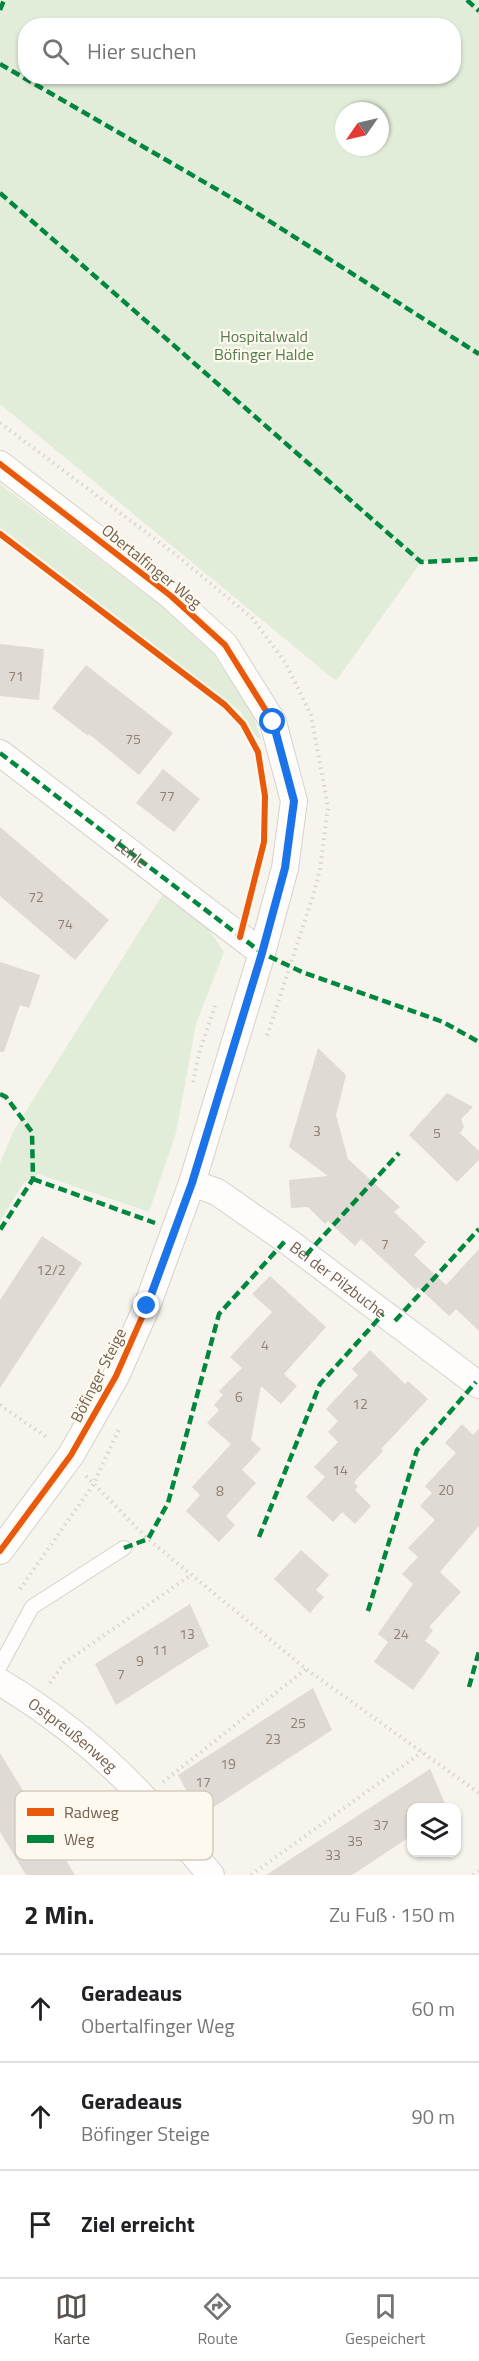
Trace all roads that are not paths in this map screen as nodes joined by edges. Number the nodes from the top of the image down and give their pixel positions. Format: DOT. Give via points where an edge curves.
graph roads {
  1 [pos="0,464"];
  2 [pos="0,753"];
  3 [pos="262,953"];
  4 [pos="192,1183"];
  5 [pos="479,1385"];
  6 [pos="124,1548"];
  7 [pos="0,1551"];
  8 [pos="0,1666"];
  9 [pos="0,1682"];
  10 [pos="138,1791"];
  11 [pos="198,1860"];
  12 [pos="211,1875"];
  1 -- 3 [label="street, Obertalfinger Weg" via="171,596 225,645 273,722 294,801 285,868"];
  2 -- 3 [label="street, Lehle"];
  3 -- 4 [label="street, Böfinger Steige"];
  4 -- 5 [label="street, Bei der Pilzbuche" via="217,1192 278,1234"];
  4 -- 7 [label="street, Böfinger Steige" via="147,1306 116,1376 71,1455"];
  6 -- 8 [label="lane" via="32,1607"];
  9 -- 10 [label="street, Ostpreußenweg" via="35,1703 85,1742"];
  11 -- 12 [label="street, Ostpreußenweg"];
}
